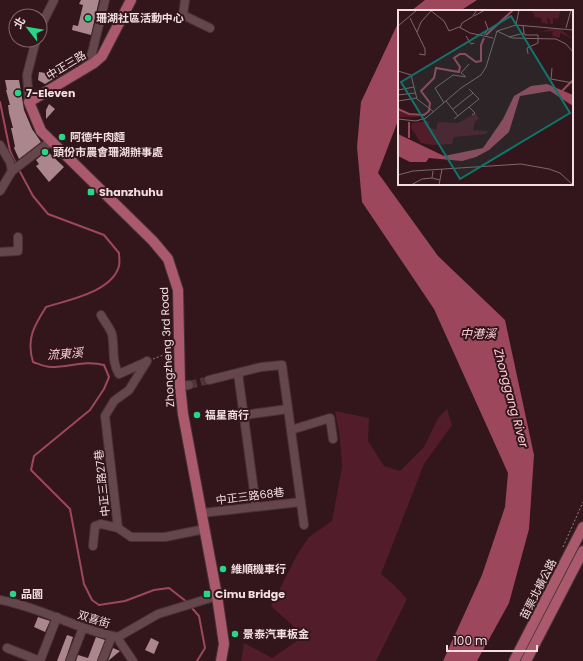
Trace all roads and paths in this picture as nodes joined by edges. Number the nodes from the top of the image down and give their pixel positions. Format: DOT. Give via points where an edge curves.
graph roads {
  1 [pos="105,0"];
  2 [pos="131,0"];
  3 [pos="185,0"];
  4 [pos="210,28"];
  5 [pos="34,48"];
  6 [pos="84,69"];
  7 [pos="29,102"];
  8 [pos="50,141"];
  9 [pos="0,145"];
  10 [pos="12,171"];
  11 [pos="0,191"];
  12 [pos="18,237"];
  13 [pos="0,252"];
  14 [pos="101,315"];
  15 [pos="179,350"];
  16 [pos="147,362"];
  17 [pos="238,373"];
  18 [pos="209,380"];
  19 [pos="288,409"];
  20 [pos="244,415"];
  21 [pos="290,430"];
  22 [pos="333,438"];
  23 [pos="301,502"];
  24 [pos="583,502"];
  25 [pos="256,506"];
  26 [pos="202,513"];
  27 [pos="304,525"];
  28 [pos="583,527"];
  29 [pos="118,528"];
  30 [pos="205,529"];
  31 [pos="93,546"];
  32 [pos="583,551"];
  33 [pos="561,552"];
  34 [pos="217,596"];
  35 [pos="0,600"];
  36 [pos="57,617"];
  37 [pos="83,628"];
  38 [pos="115,636"];
  39 [pos="7,648"];
  40 [pos="40,661"];
  41 [pos="70,661"];
  42 [pos="102,661"];
  43 [pos="133,661"];
  44 [pos="222,661"];
  45 [pos="514,661"];
  46 [pos="526,661"];
  1 -- 6 [label="street" via="92,53"];
  2 -- 6 [label="main road, 中正三路" via="102,56"];
  3 -- 4 [label="street" via="183,15"];
  5 -- 7 [label="street" via="27,75"];
  6 -- 7 [label="main road, 中正三路"];
  7 -- 8 [label="main road, Zhongzheng 3rd Road" via="41,130"];
  8 -- 10 [label="street"];
  8 -- 15 [label="main road, Zhongzheng 3rd Road" via="153,241 168,259 178,290"];
  9 -- 10 [label="street"];
  10 -- 11 [label="street"];
  12 -- 13 [label="street" via="18,251"];
  14 -- 16 [label="street" via="112,332 113,365 119,374"];
  15 -- 16 [label="path"];
  15 -- 26 [label="main road, Zhongzheng 3rd Road" via="184,385 183,414"];
  16 -- 29 [label="street, 中正三路27巷" via="129,390 114,401 105,416"];
  17 -- 18 [label="street"];
  17 -- 19 [label="street" via="282,365"];
  17 -- 20 [label="street"];
  19 -- 20 [label="street"];
  19 -- 21 [label="street"];
  20 -- 25 [label="street"];
  21 -- 22 [label="street" via="330,418"];
  21 -- 23 [label="street"];
  23 -- 25 [label="street, 中正三路68巷"];
  23 -- 27 [label="street"];
  24 -- 33 [label="path"];
  25 -- 26 [label="street, 中正三路68巷"];
  26 -- 30 [label="main road, Zhongzheng 3rd Road"];
  28 -- 45 [label="main road, 苗栗北橫公路"];
  29 -- 30 [label="street, 中正三路27巷" via="131,537 166,537"];
  29 -- 31 [label="street" via="101,524 95,526"];
  30 -- 34 [label="main road, Zhongzheng 3rd Road"];
  32 -- 46 [label="main road, 苗栗北橫公路"];
  34 -- 38 [label="street, 双喜街" via="158,614"];
  34 -- 44 [label="main road, Zhongzheng 3rd Road" via="224,644"];
  35 -- 36 [label="street, 双喜街"];
  36 -- 37 [label="street, 双喜街"];
  36 -- 40 [label="street"];
  37 -- 38 [label="street, 双喜街"];
  37 -- 41 [label="street"];
  38 -- 42 [label="street"];
  38 -- 43 [label="street"];
  39 -- 40 [label="street"];
}
